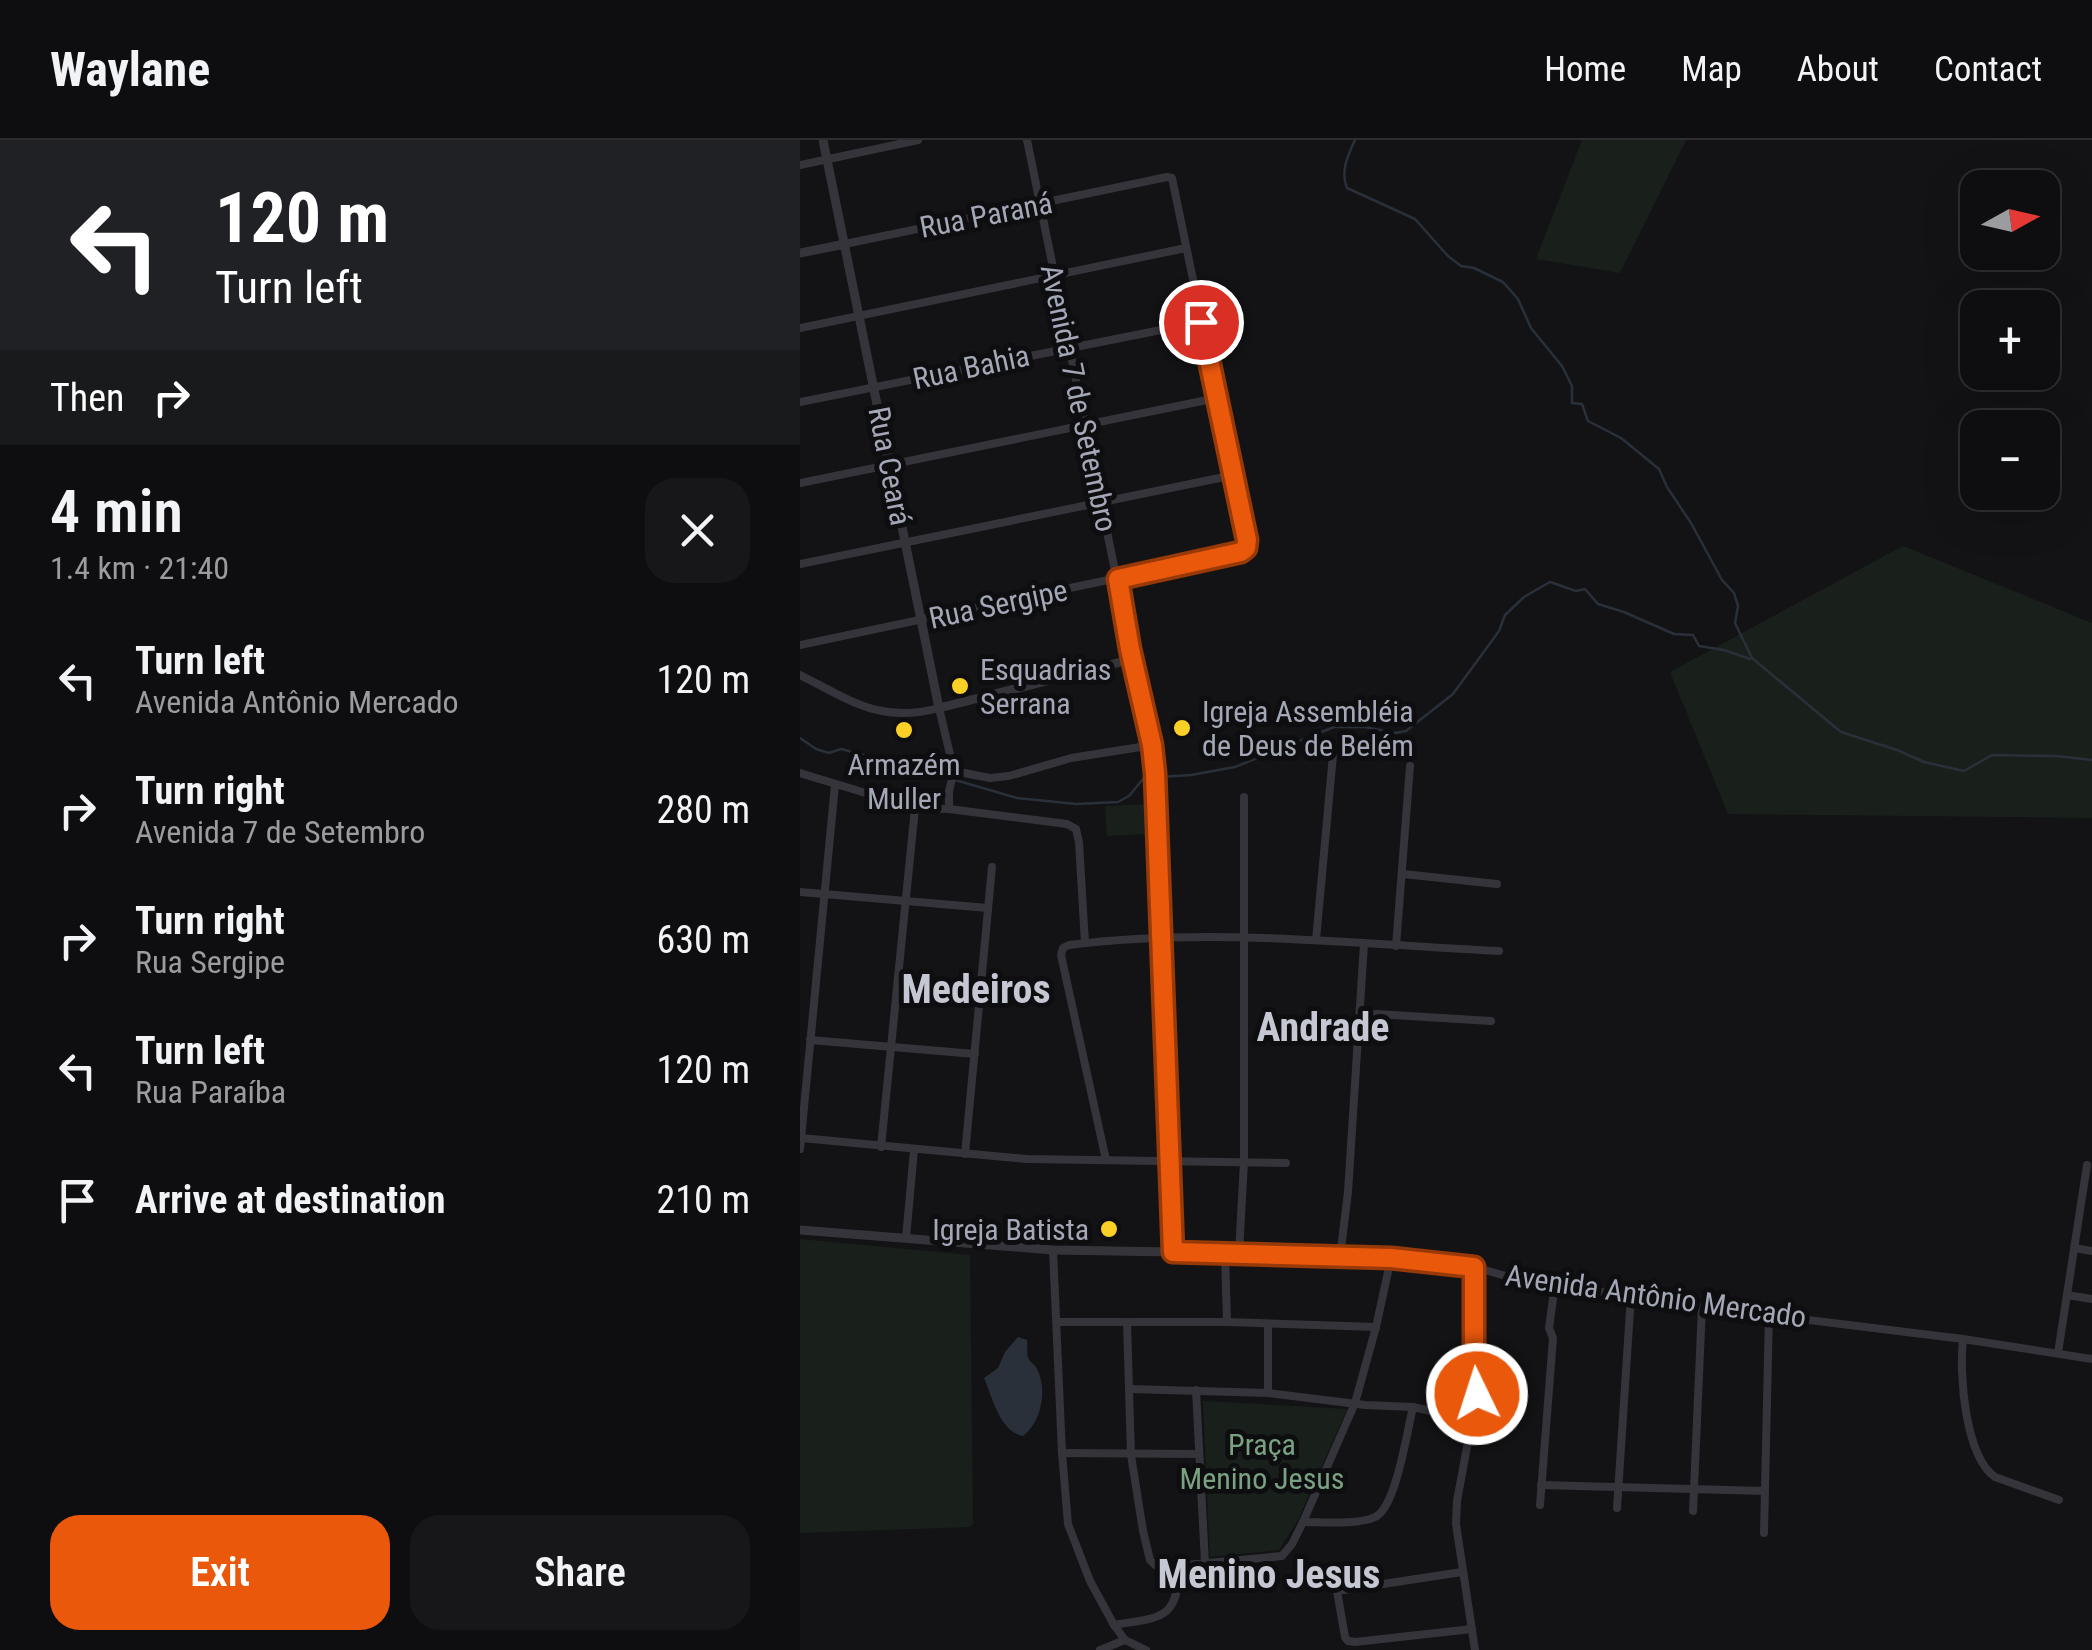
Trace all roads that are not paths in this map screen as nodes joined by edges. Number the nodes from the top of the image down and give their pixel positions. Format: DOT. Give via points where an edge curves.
graph roads {
  1 [pos="823,140"];
  2 [pos="918,140"];
  3 [pos="1027,140"];
  4 [pos="827,159"];
  5 [pos="800,164"];
  6 [pos="1040,205"];
  7 [pos="845,244"];
  8 [pos="1186,248"];
  9 [pos="800,253"];
  10 [pos="1053,276"];
  11 [pos="860,316"];
  12 [pos="1201,322"];
  13 [pos="800,328"];
  14 [pos="1070,347"];
  15 [pos="874,388"];
  16 [pos="1217,398"];
  17 [pos="800,402"];
  18 [pos="1086,424"];
  19 [pos="890,464"];
  20 [pos="1234,475"];
  21 [pos="800,483"];
  22 [pos="1102,501"];
  23 [pos="905,543"];
  24 [pos="800,564"];
  25 [pos="1118,579"];
  26 [pos="922,620"];
  27 [pos="800,645"];
  28 [pos="1133,659"];
  29 [pos="800,674"];
  30 [pos="939,708"];
  31 [pos="1152,745"];
  32 [pos="1333,755"];
  33 [pos="1410,766"];
  34 [pos="800,773"];
  35 [pos="953,774"];
  36 [pos="834,784"];
  37 [pos="950,790"];
  38 [pos="1244,798"];
  39 [pos="915,808"];
  40 [pos="949,808"];
  41 [pos="931,809"];
  42 [pos="992,867"];
  43 [pos="1403,874"];
  44 [pos="1498,884"];
  45 [pos="800,892"];
  46 [pos="824,894"];
  47 [pos="906,902"];
  48 [pos="988,908"];
  49 [pos="1160,936"];
  50 [pos="1244,938"];
  51 [pos="1316,940"];
  52 [pos="1085,943"];
  53 [pos="1364,944"];
  54 [pos="1396,946"];
  55 [pos="1499,952"];
  56 [pos="1360,1013"];
  57 [pos="1491,1021"];
  58 [pos="810,1040"];
  59 [pos="893,1047"];
  60 [pos="975,1054"];
  61 [pos="801,1138"];
  62 [pos="881,1147"];
  63 [pos="800,1149"];
  64 [pos="914,1150"];
  65 [pos="966,1154"];
  66 [pos="1106,1160"];
  67 [pos="1170,1161"];
  68 [pos="1244,1162"];
  69 [pos="1286,1163"];
  70 [pos="2087,1166"];
  71 [pos="800,1230"];
  72 [pos="906,1238"];
  73 [pos="2074,1248"];
  74 [pos="1053,1250"];
  75 [pos="2092,1251"];
  76 [pos="1173,1252"];
  77 [pos="1225,1253"];
  78 [pos="1239,1253"];
  79 [pos="1340,1256"];
  80 [pos="1391,1258"];
  81 [pos="1474,1267"];
  82 [pos="1555,1284"];
  83 [pos="1631,1295"];
  84 [pos="2067,1295"];
  85 [pos="2092,1299"];
  86 [pos="1702,1307"];
  87 [pos="1769,1313"];
  88 [pos="1057,1322"];
  89 [pos="1127,1322"];
  90 [pos="1227,1322"];
  91 [pos="1268,1324"];
  92 [pos="1376,1326"];
  93 [pos="1962,1339"];
  94 [pos="2058,1353"];
  95 [pos="2092,1358"];
  96 [pos="1130,1389"];
  97 [pos="1196,1390"];
  98 [pos="1268,1394"];
  99 [pos="1355,1403"];
  100 [pos="1413,1407"];
  101 [pos="1472,1420"];
  102 [pos="1062,1453"];
  103 [pos="1198,1454"];
  104 [pos="1131,1455"];
  105 [pos="1541,1485"];
  106 [pos="1618,1488"];
  107 [pos="1694,1490"];
  108 [pos="1765,1491"];
  109 [pos="2059,1500"];
  110 [pos="1540,1506"];
  111 [pos="1617,1508"];
  112 [pos="1693,1511"];
  113 [pos="1303,1522"];
  114 [pos="1764,1533"];
  115 [pos="1205,1564"];
  116 [pos="1179,1566"];
  117 [pos="1462,1572"];
  118 [pos="1114,1625"];
  119 [pos="1472,1629"];
  120 [pos="1125,1640"];
  121 [pos="1100,1650"];
  122 [pos="1146,1650"];
  123 [pos="1475,1650"];
  1 -- 4 [label="street, Rua Ceará"];
  2 -- 4 [label="street"];
  3 -- 6 [label="street, Avenida 7 de Setembro"];
  4 -- 5 [label="street"];
  4 -- 7 [label="street, Rua Ceará"];
  6 -- 7 [label="street, Rua Paraná"];
  6 -- 8 [label="street, Rua Paraná" via="1172,178"];
  6 -- 10 [label="street, Avenida 7 de Setembro"];
  7 -- 9 [label="street, Rua Paraná"];
  7 -- 11 [label="street, Rua Ceará"];
  8 -- 10 [label="street"];
  8 -- 12 [label="street"];
  10 -- 11 [label="street"];
  10 -- 14 [label="street, Avenida 7 de Setembro"];
  11 -- 13 [label="street"];
  11 -- 15 [label="street, Rua Ceará"];
  12 -- 14 [label="street, Rua Bahia"];
  12 -- 16 [label="street"];
  14 -- 15 [label="street, Rua Bahia"];
  14 -- 18 [label="street, Avenida 7 de Setembro"];
  15 -- 17 [label="street, Rua Bahia"];
  15 -- 19 [label="street, Rua Ceará"];
  16 -- 18 [label="street"];
  16 -- 20 [label="street"];
  18 -- 19 [label="street"];
  18 -- 22 [label="street, Avenida 7 de Setembro"];
  19 -- 21 [label="street"];
  19 -- 23 [label="street, Rua Ceará"];
  20 -- 22 [label="street"];
  20 -- 25 [label="street, Rua Sergipe" via="1246,548"];
  22 -- 23 [label="street"];
  22 -- 25 [label="street, Avenida 7 de Setembro"];
  23 -- 24 [label="street"];
  23 -- 26 [label="street, Rua Ceará"];
  25 -- 26 [label="street, Rua Sergipe"];
  25 -- 28 [label="street, Avenida 7 de Setembro"];
  26 -- 27 [label="street, Rua Sergipe"];
  26 -- 30 [label="street, Rua Ceará"];
  28 -- 30 [label="street"];
  28 -- 31 [label="street, Avenida 7 de Setembro"];
  29 -- 30 [label="street" via="866,708 916,714"];
  30 -- 35 [label="street, Rua Ceará"];
  31 -- 35 [label="street" via="1009,776"];
  31 -- 49 [label="street, Avenida 7 de Setembro"];
  32 -- 51 [label="street"];
  33 -- 43 [label="street"];
  34 -- 36 [label="street"];
  35 -- 37 [label="street, Rua Ceará"];
  36 -- 39 [label="street"];
  36 -- 46 [label="street"];
  37 -- 40 [label="street, Rua Ceará"];
  37 -- 41 [label="street"];
  38 -- 50 [label="street"];
  39 -- 41 [label="street"];
  39 -- 47 [label="street"];
  40 -- 41 [label="street"];
  40 -- 52 [label="street" via="1076,828"];
  42 -- 48 [label="street"];
  43 -- 44 [label="street"];
  43 -- 54 [label="street"];
  45 -- 46 [label="street"];
  46 -- 47 [label="street"];
  46 -- 58 [label="street"];
  47 -- 48 [label="street"];
  47 -- 59 [label="street"];
  48 -- 60 [label="street"];
  49 -- 50 [label="street"];
  49 -- 52 [label="street"];
  49 -- 67 [label="street, Avenida 7 de Setembro"];
  50 -- 51 [label="street"];
  50 -- 68 [label="street"];
  51 -- 53 [label="street"];
  52 -- 66 [label="street" via="1070,944 1061,954"];
  53 -- 54 [label="street"];
  53 -- 56 [label="street"];
  54 -- 55 [label="street"];
  56 -- 57 [label="street"];
  56 -- 79 [label="street"];
  58 -- 59 [label="street"];
  58 -- 61 [label="street"];
  59 -- 60 [label="street"];
  59 -- 62 [label="street"];
  60 -- 65 [label="street"];
  61 -- 62 [label="street"];
  61 -- 63 [label="street"];
  62 -- 64 [label="street"];
  64 -- 65 [label="street"];
  64 -- 72 [label="street"];
  65 -- 66 [label="street"];
  66 -- 67 [label="street"];
  67 -- 68 [label="street"];
  67 -- 76 [label="street, Avenida 7 de Setembro"];
  68 -- 69 [label="street"];
  68 -- 78 [label="street"];
  70 -- 73 [label="street"];
  71 -- 72 [label="street, Avenida Antônio Mercado"];
  72 -- 74 [label="street, Avenida Antônio Mercado"];
  73 -- 75 [label="street"];
  73 -- 84 [label="street"];
  74 -- 76 [label="street, Avenida Antônio Mercado"];
  74 -- 88 [label="street"];
  76 -- 77 [label="street, Avenida Antônio Mercado"];
  77 -- 78 [label="street, Avenida Antônio Mercado"];
  77 -- 90 [label="street"];
  78 -- 79 [label="street, Avenida Antônio Mercado"];
  79 -- 80 [label="street, Avenida Antônio Mercado"];
  80 -- 81 [label="street, Avenida Antônio Mercado"];
  80 -- 92 [label="street"];
  81 -- 82 [label="street, Avenida Antônio Mercado"];
  81 -- 101 [label="street"];
  82 -- 83 [label="street, Avenida Antônio Mercado"];
  82 -- 105 [label="street"];
  83 -- 86 [label="street, Avenida Antônio Mercado"];
  83 -- 106 [label="street"];
  84 -- 85 [label="street"];
  84 -- 94 [label="street"];
  86 -- 87 [label="street, Avenida Antônio Mercado"];
  86 -- 107 [label="street"];
  87 -- 93 [label="street, Avenida Antônio Mercado"];
  87 -- 108 [label="street"];
  88 -- 89 [label="street"];
  88 -- 102 [label="street"];
  89 -- 90 [label="street"];
  89 -- 96 [label="street"];
  90 -- 91 [label="street"];
  91 -- 92 [label="street"];
  91 -- 98 [label="street"];
  92 -- 99 [label="street"];
  93 -- 94 [label="street, Avenida Antônio Mercado"];
  93 -- 109 [label="street" via="1964,1400 1980,1462 1995,1477"];
  94 -- 95 [label="street, Avenida Antônio Mercado"];
  96 -- 97 [label="street"];
  96 -- 104 [label="street"];
  97 -- 98 [label="street"];
  97 -- 103 [label="street"];
  98 -- 99 [label="street"];
  99 -- 100 [label="street"];
  99 -- 113 [label="street"];
  100 -- 101 [label="street"];
  100 -- 113 [label="street" via="1386,1509 1361,1520"];
  101 -- 117 [label="street" via="1456,1512"];
  102 -- 104 [label="street"];
  102 -- 118 [label="street" via="1068,1524"];
  103 -- 104 [label="street"];
  103 -- 115 [label="street"];
  104 -- 116 [label="street" via="1150,1560"];
  105 -- 106 [label="street"];
  105 -- 110 [label="street"];
  106 -- 107 [label="street"];
  106 -- 111 [label="street"];
  107 -- 108 [label="street"];
  107 -- 112 [label="street"];
  108 -- 114 [label="street"];
  113 -- 115 [label="street" via="1282,1556"];
  115 -- 116 [label="street"];
  116 -- 118 [label="street" via="1168,1612"];
  117 -- 119 [label="street"];
  117 -- 119 [label="street" via="1338,1591 1345,1637 1354,1642"];
  118 -- 120 [label="street"];
  119 -- 123 [label="street"];
  120 -- 121 [label="street"];
  120 -- 122 [label="street"];
}
